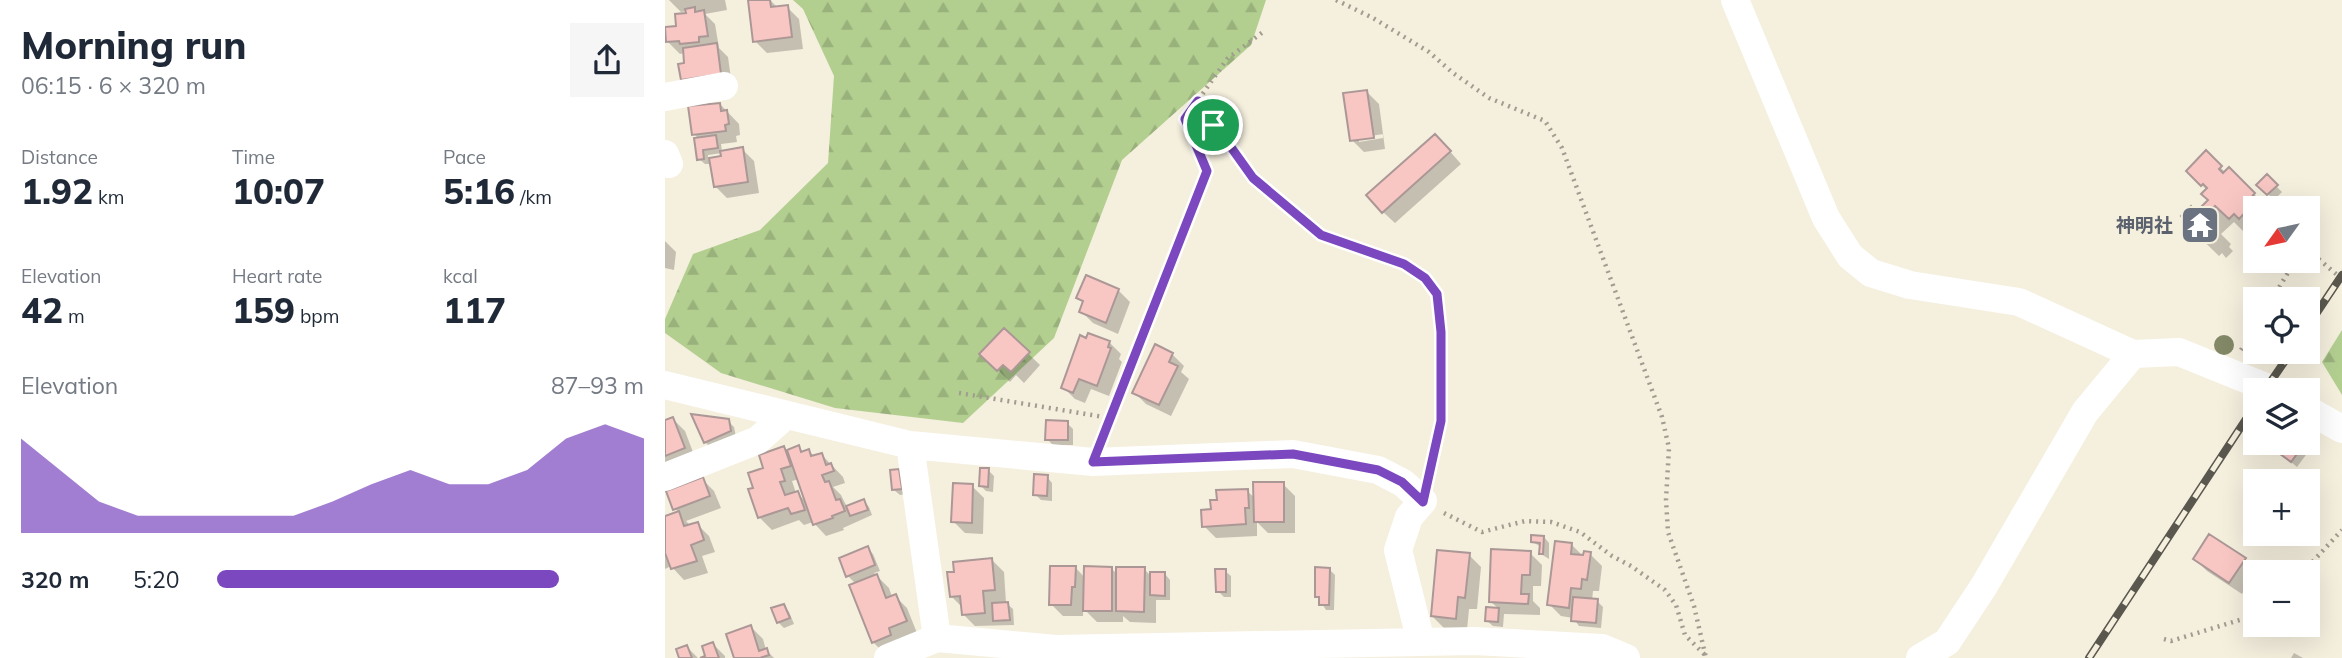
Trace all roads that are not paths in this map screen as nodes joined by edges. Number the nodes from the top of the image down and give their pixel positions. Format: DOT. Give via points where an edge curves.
graph roads {
  1 [pos="1735,0"];
  2 [pos="724,86"];
  3 [pos="665,97"];
  4 [pos="2133,354"];
  5 [pos="2243,378"];
  6 [pos="665,385"];
  7 [pos="786,415"];
  8 [pos="2320,417"];
  9 [pos="2342,429"];
  10 [pos="910,445"];
  11 [pos="665,477"];
  12 [pos="937,638"];
  13 [pos="1421,642"];
  14 [pos="1467,650"];
  15 [pos="1056,653"];
  16 [pos="888,658"];
  17 [pos="1626,658"];
  18 [pos="1920,658"];
  1 -- 4 [label="street" via="1825,218 1850,256 1871,273 1910,285 2019,302"];
  2 -- 3 [label="street"];
  4 -- 5 [label="street" via="2179,352"];
  4 -- 18 [label="street" via="2085,412 1947,642"];
  6 -- 7 [label="street"];
  7 -- 10 [label="street"];
  7 -- 11 [label="street" via="758,440"];
  8 -- 9 [label="street"];
  10 -- 12 [label="street"];
  10 -- 13 [label="street" via="1093,462 1293,454 1378,470 1402,482 1423,502 1409,517 1398,550"];
  12 -- 15 [label="street"];
  12 -- 16 [label="street"];
  13 -- 14 [label="street"];
  13 -- 15 [label="street"];
  14 -- 17 [label="street" via="1602,648"];
}
